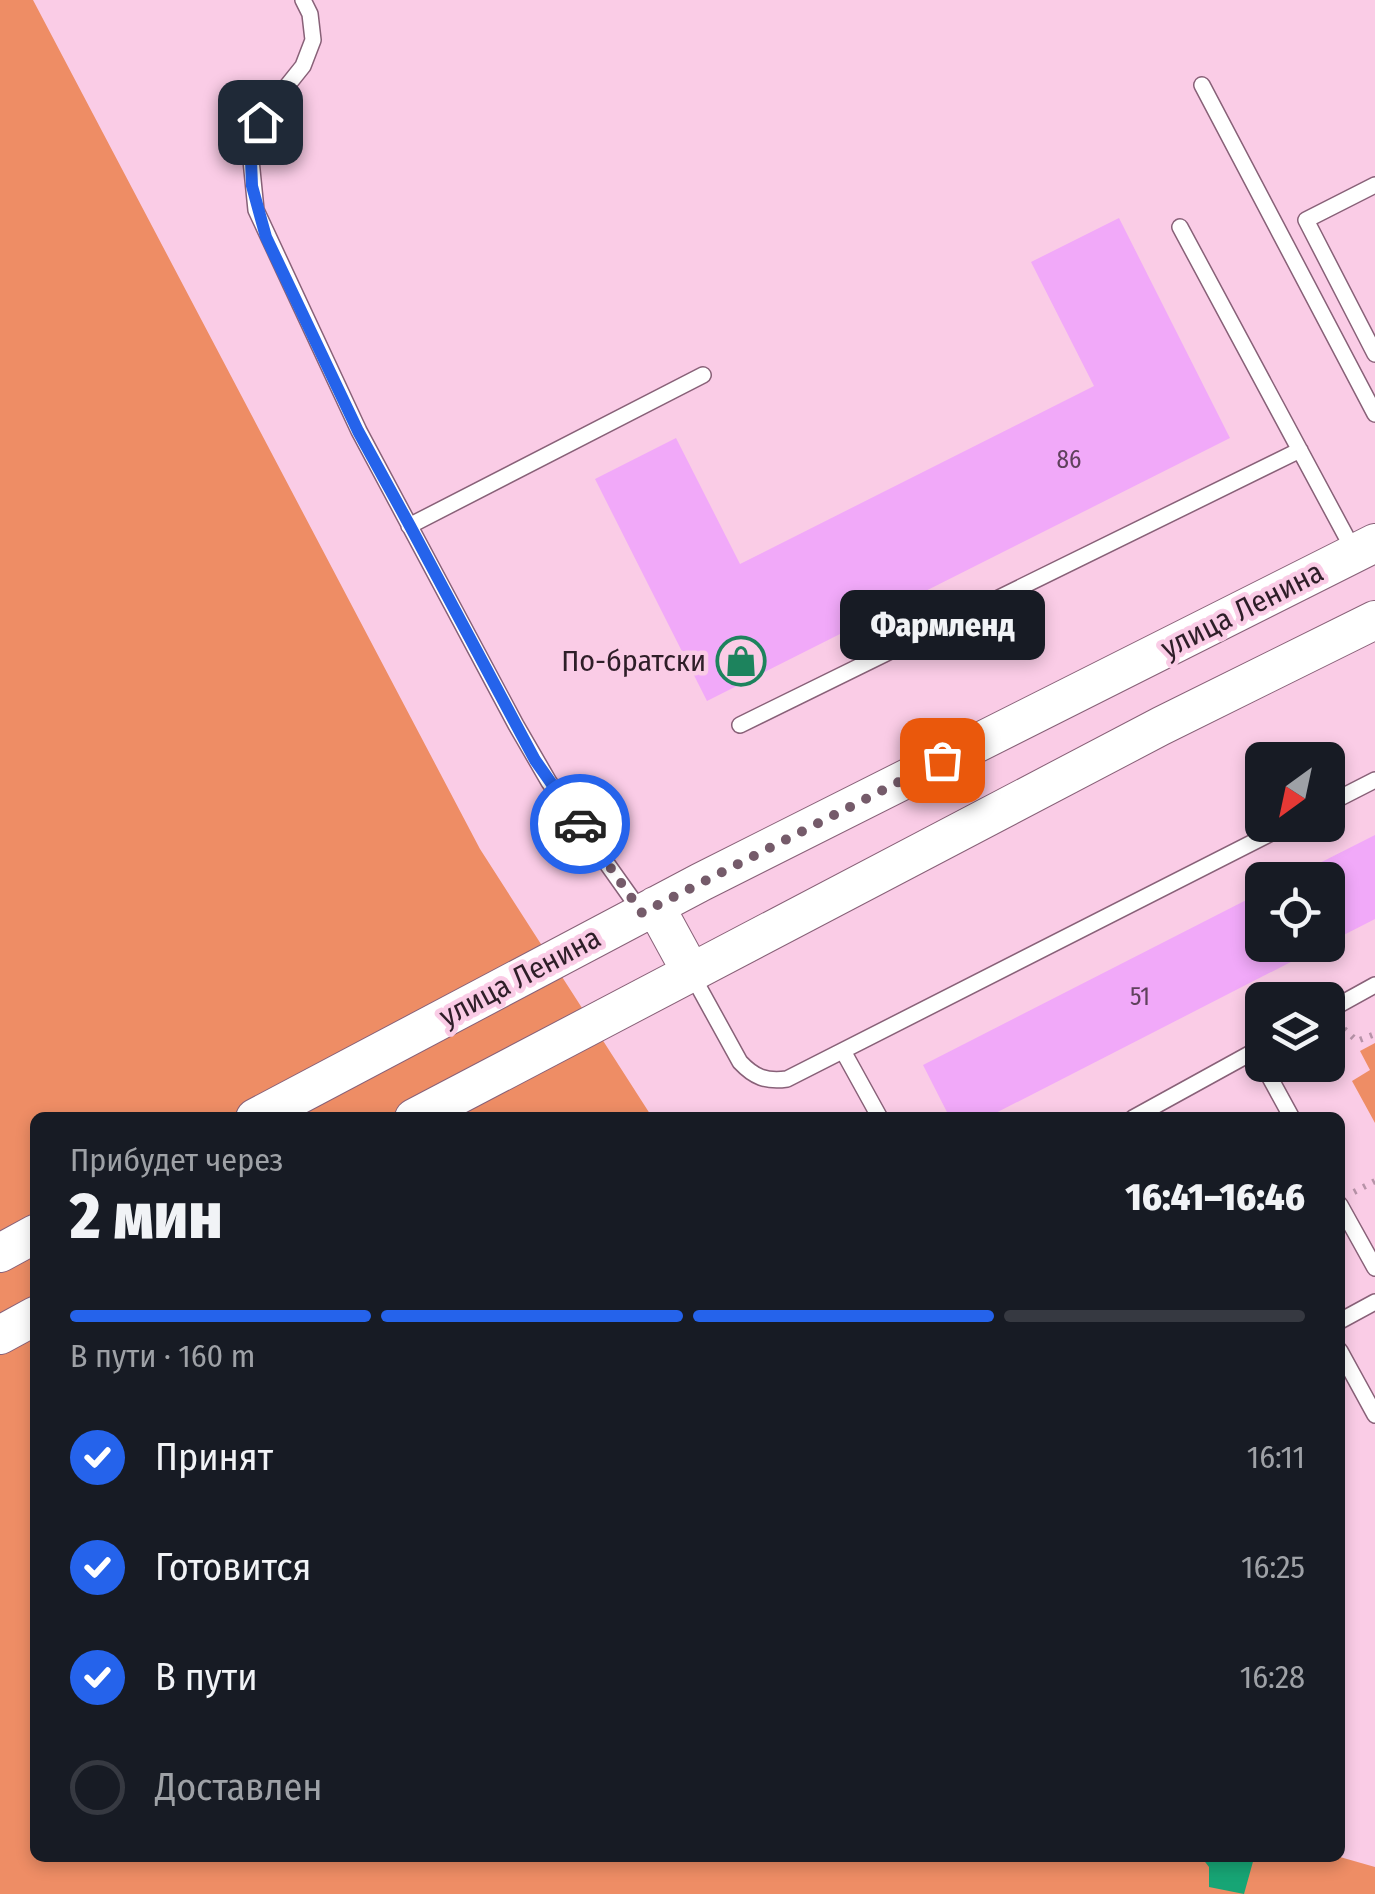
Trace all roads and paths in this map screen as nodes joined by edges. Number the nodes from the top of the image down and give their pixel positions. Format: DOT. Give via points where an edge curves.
graph roads {
  1 [pos="303,0"];
  2 [pos="1202,85"];
  3 [pos="1375,184"];
  4 [pos="1180,228"];
  5 [pos="1375,354"];
  6 [pos="703,376"];
  7 [pos="1375,414"];
  8 [pos="1300,450"];
  9 [pos="410,526"];
  10 [pos="1365,548"];
  11 [pos="1375,620"];
  12 [pos="740,724"];
  13 [pos="1375,780"];
  14 [pos="1345,795"];
  15 [pos="1254,842"];
  16 [pos="649,909"];
  17 [pos="691,972"];
  18 [pos="1375,985"];
  19 [pos="1345,1002"];
  20 [pos="1345,1030"];
  21 [pos="1375,1034"];
  22 [pos="844,1051"];
  23 [pos="1245,1064"];
  24 [pos="1274,1082"];
  25 [pos="267,1112"];
  26 [pos="425,1112"];
  27 [pos="877,1112"];
  28 [pos="1145,1112"];
  29 [pos="1289,1112"];
  30 [pos="1345,1214"];
  31 [pos="30,1237"];
  32 [pos="0,1253"];
  33 [pos="1375,1268"];
  34 [pos="1375,1302"];
  35 [pos="1345,1318"];
  36 [pos="30,1319"];
  37 [pos="0,1335"];
  38 [pos="1345,1360"];
  39 [pos="1375,1415"];
  1 -- 9 [label="lane" via="313,27 309,53 260,122 251,160 256,210 358,431"];
  2 -- 7 [label="lane"];
  3 -- 5 [label="lane" via="1306,220"];
  4 -- 8 [label="lane"];
  6 -- 9 [label="lane"];
  8 -- 10 [label="lane"];
  8 -- 12 [label="lane"];
  9 -- 16 [label="lane" via="535,760"];
  10 -- 16 [label="street, улица Ленина"];
  11 -- 17 [label="street"];
  13 -- 14 [label="lane"];
  15 -- 22 [label="lane"];
  16 -- 17 [label="street"];
  16 -- 25 [label="street, улица Ленина"];
  17 -- 22 [label="lane" via="750,1073 787,1079"];
  17 -- 26 [label="street"];
  18 -- 19 [label="lane"];
  20 -- 21 [label="path" via="1352,1040"];
  22 -- 27 [label="lane"];
  23 -- 28 [label="lane"];
  24 -- 29 [label="lane"];
  30 -- 33 [label="lane"];
  31 -- 32 [label="street"];
  34 -- 35 [label="lane"];
  36 -- 37 [label="street"];
  38 -- 39 [label="lane"];
}
